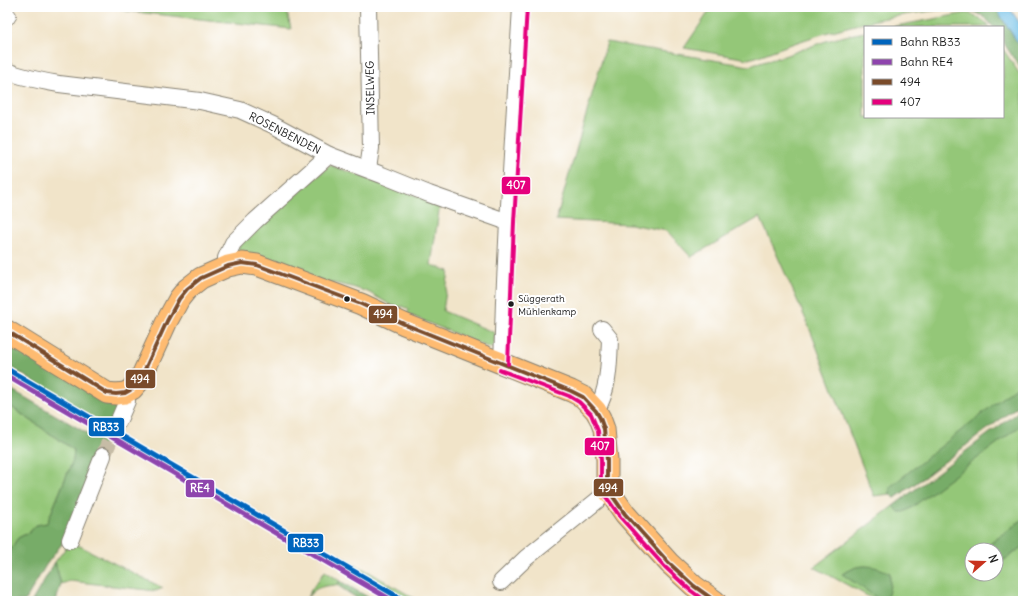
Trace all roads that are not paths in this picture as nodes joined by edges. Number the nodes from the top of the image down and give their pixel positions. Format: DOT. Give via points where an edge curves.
graph roads {
  1 [pos="368,7"];
  2 [pos="521,7"];
  3 [pos="7,71"];
  4 [pos="329,155"];
  5 [pos="368,170"];
  6 [pos="508,222"];
  7 [pos="228,266"];
  8 [pos="602,329"];
  9 [pos="7,331"];
  10 [pos="502,364"];
  11 [pos="125,393"];
  12 [pos="596,411"];
  13 [pos="118,422"];
  14 [pos="103,456"];
  15 [pos="610,491"];
  16 [pos="70,540"];
  17 [pos="501,582"];
  18 [pos="715,601"];
  1 -- 5 [label="street, INSELWEG" via="371,148"];
  2 -- 6 [label="street"];
  3 -- 4 [label="street, ROSENBENDEN" via="59,84 200,102 240,110"];
  4 -- 5 [label="street, ROSENBENDEN"];
  4 -- 7 [label="street" via="233,243 226,258"];
  5 -- 6 [label="street, ROSENBENDEN"];
  6 -- 10 [label="street"];
  7 -- 10 [label="main road" via="242,263 257,265 361,304"];
  7 -- 11 [label="main road" via="201,278 187,288 157,342 140,380"];
  8 -- 12 [label="street" via="610,339 608,369 602,401"];
  9 -- 11 [label="main road" via="107,393"];
  10 -- 12 [label="main road" via="572,391"];
  11 -- 13 [label="street" via="127,402"];
  12 -- 15 [label="main road" via="604,429"];
  14 -- 16 [label="street"];
  15 -- 17 [label="street" via="526,558"];
  15 -- 18 [label="main road" via="625,514 669,563"];
}
